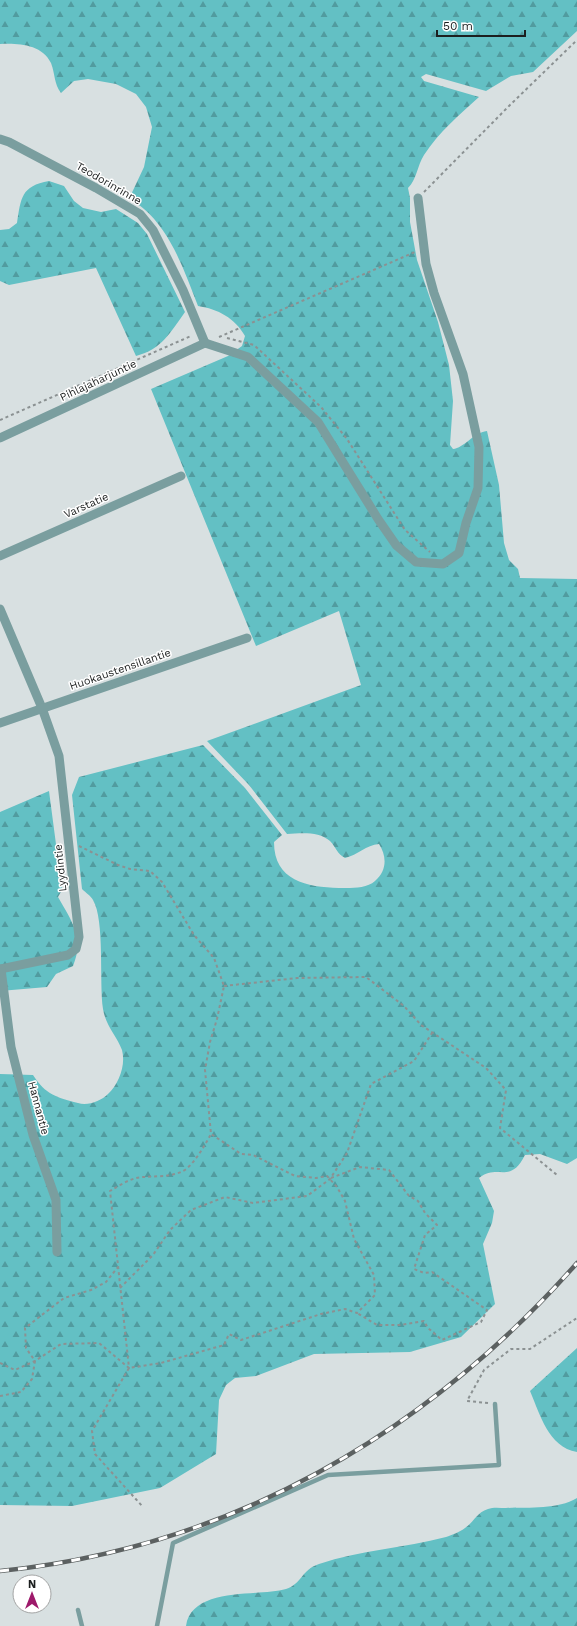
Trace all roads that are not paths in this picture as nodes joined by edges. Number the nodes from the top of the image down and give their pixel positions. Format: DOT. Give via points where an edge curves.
graph roads {
  1 [pos="0,140"];
  2 [pos="418,198"];
  3 [pos="205,344"];
  4 [pos="0,438"];
  5 [pos="181,476"];
  6 [pos="0,556"];
  7 [pos="0,609"];
  8 [pos="247,638"];
  9 [pos="42,708"];
  10 [pos="0,723"];
  11 [pos="0,969"];
  12 [pos="57,1252"];
  13 [pos="495,1404"];
  14 [pos="78,1610"];
  15 [pos="82,1626"];
  16 [pos="158,1626"];
  1 -- 3 [label="street, Teodorinrinne" via="9,142 140,214 153,230 183,290"];
  2 -- 3 [label="street" via="424,248 434,293 463,374 479,446 478,488 459,553 442,564 416,562 396,545 318,422 248,357"];
  3 -- 4 [label="street, Pihlajaharjuntie"];
  5 -- 6 [label="street, Varstatie"];
  7 -- 9 [label="street"];
  8 -- 9 [label="street, Huokaustensillantie"];
  9 -- 10 [label="street, Huokaustensillantie"];
  9 -- 11 [label="street, Lyydintie" via="60,756 79,937 76,950 68,955"];
  11 -- 12 [label="street, Hannantie" via="10,1047 33,1135 56,1200"];
  13 -- 16 [label="lane" via="499,1465 328,1475 173,1543"];
  14 -- 15 [label="lane"];
}
